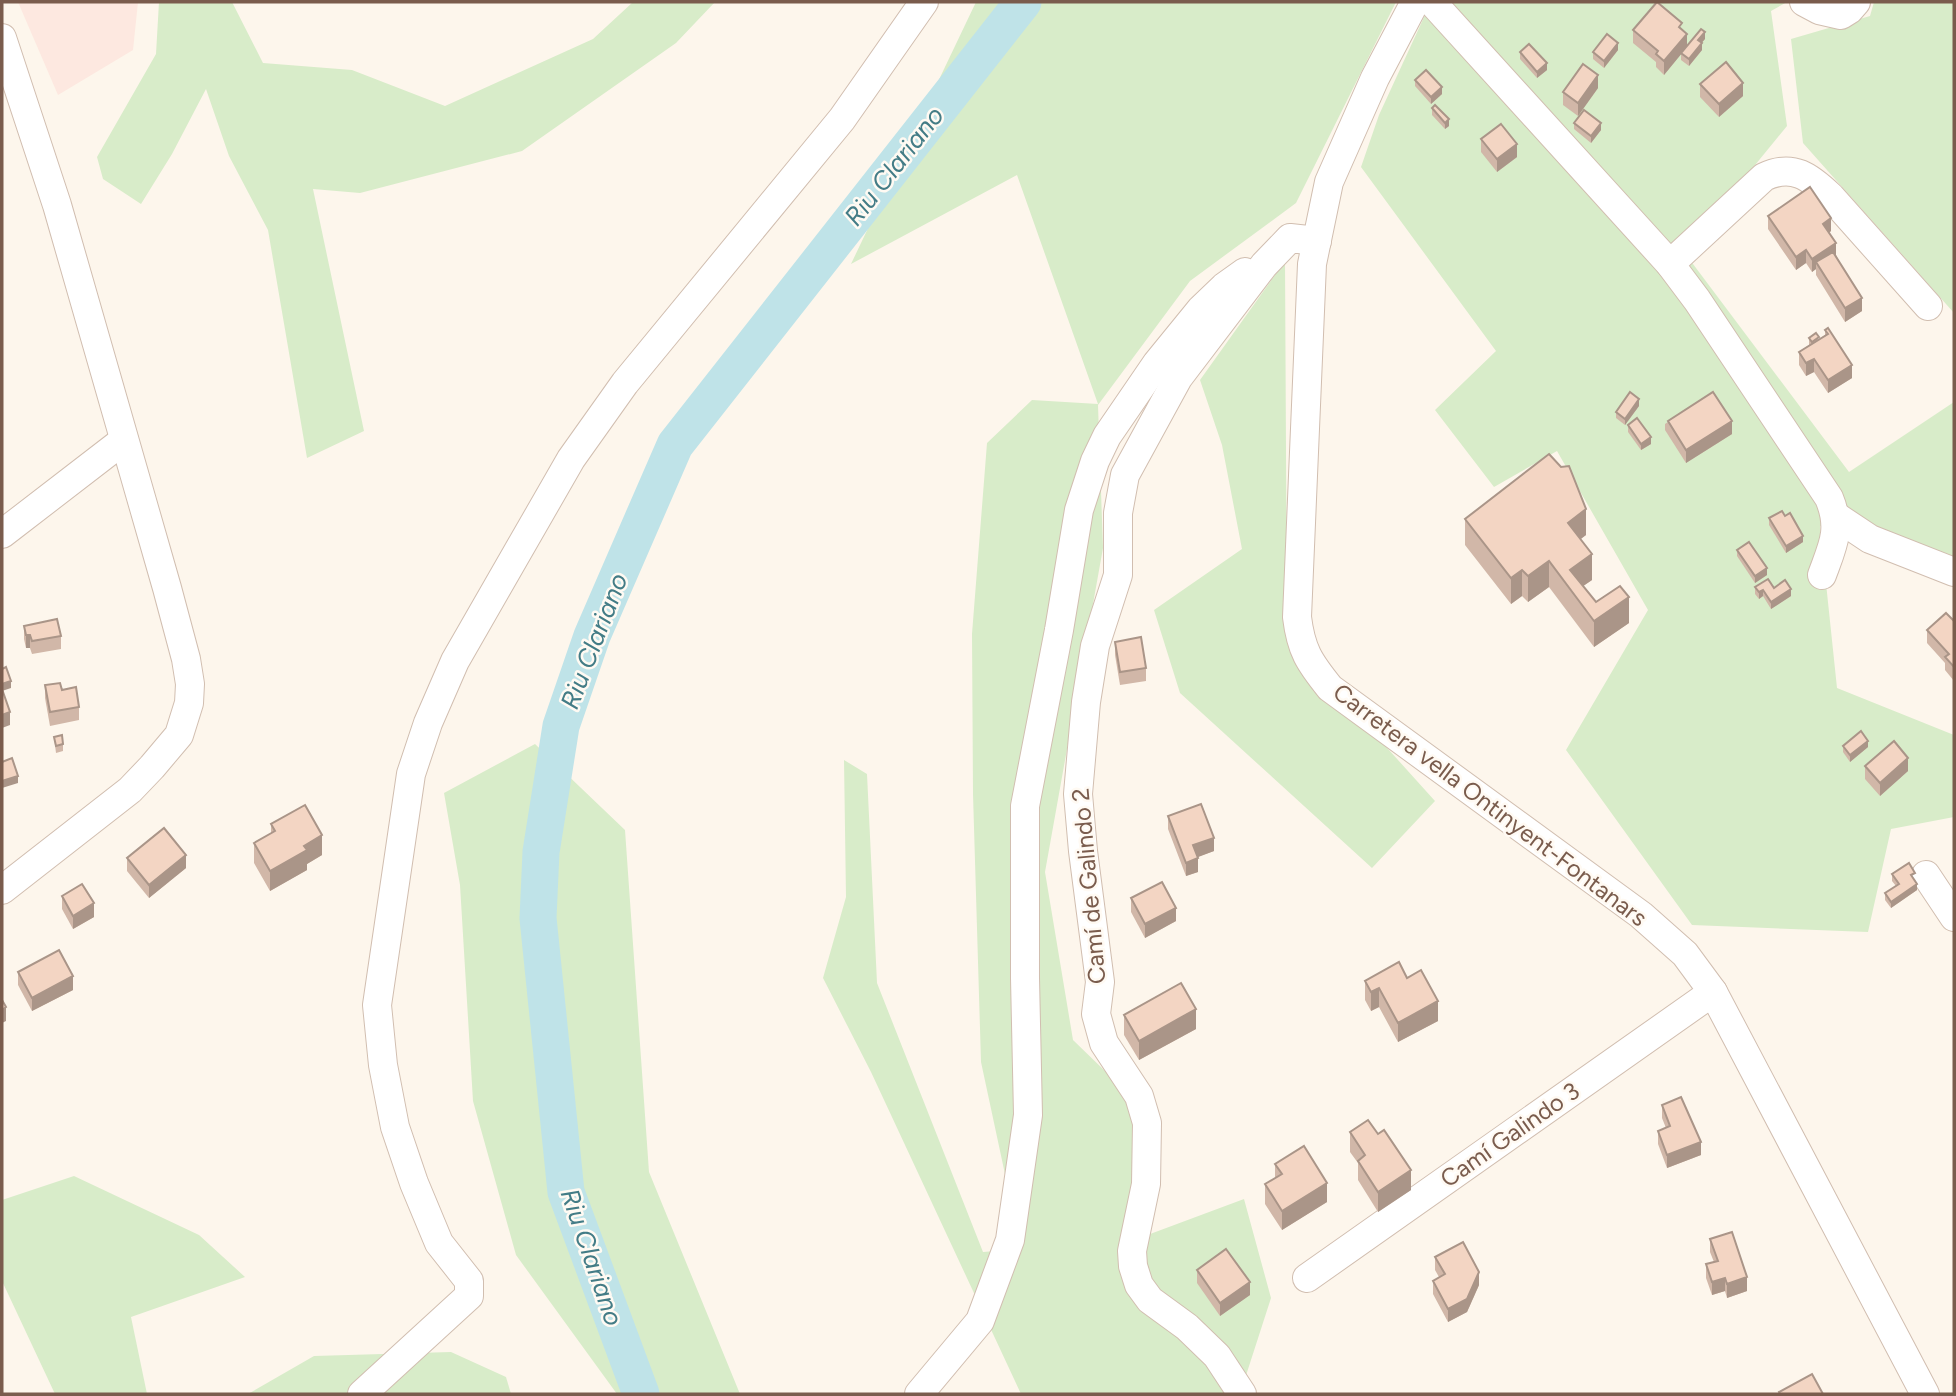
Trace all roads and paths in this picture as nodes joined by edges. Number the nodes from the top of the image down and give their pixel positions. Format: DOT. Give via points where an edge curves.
graph roads {
  1 [pos="924,2"];
  2 [pos="1415,2"];
  3 [pos="1432,2"];
  4 [pos="1804,2"];
  5 [pos="1856,2"];
  6 [pos="2,38"];
  7 [pos="1317,241"];
  8 [pos="1670,264"];
  9 [pos="1264,265"];
  10 [pos="1928,306"];
  11 [pos="124,440"];
  12 [pos="1837,517"];
  13 [pos="2,534"];
  14 [pos="1954,572"];
  15 [pos="1822,575"];
  16 [pos="1926,875"];
  17 [pos="2,890"];
  18 [pos="1954,917"];
  19 [pos="1713,992"];
  20 [pos="1307,1278"];
  21 [pos="362,1394"];
  22 [pos="919,1394"];
  23 [pos="1242,1394"];
  24 [pos="1925,1394"];
  1 -- 21 [label="street" via="842,119 625,383 571,459 455,661 428,723 411,775 377,1005 395,1127 439,1243 469,1281 468,1296"];
  2 -- 7 [label="street, Carretera vella Ontinyent-Fontanars" via="1375,78 1329,183"];
  3 -- 8 [label="street"];
  4 -- 5 [label="street" via="1841,15"];
  6 -- 11 [label="street" via="57,205"];
  7 -- 9 [label="street, Camí de Galindo 2" via="1290,238"];
  7 -- 19 [label="street, Carretera vella Ontinyent-Fontanars" via="1307,349 1297,617 1304,650 1330,688 1641,915 1685,954"];
  8 -- 10 [label="street" via="1764,177 1788,171 1814,181 1831,197"];
  8 -- 12 [label="street" via="1829,498"];
  9 -- 22 [label="street" via="1224,287 1168,348 1107,436 1085,488 1025,806 1028,1115 1010,1240 980,1321"];
  9 -- 23 [label="street, Camí de Galindo 2" via="1178,378 1125,475 1117,528 1118,575 1095,646 1078,794 1100,982 1096,1014 1104,1043 1139,1096 1147,1123 1146,1184 1133,1266 1150,1300 1217,1356"];
  11 -- 13 [label="street"];
  11 -- 17 [label="street" via="186,659 189,703 179,735 130,790"];
  12 -- 14 [label="street" via="1870,539"];
  12 -- 15 [label="street" via="1835,542"];
  16 -- 18 [label="street"];
  19 -- 20 [label="street, Camí Galindo 3"];
  19 -- 24 [label="street, Carretera vella Ontinyent-Fontanars"];
}
